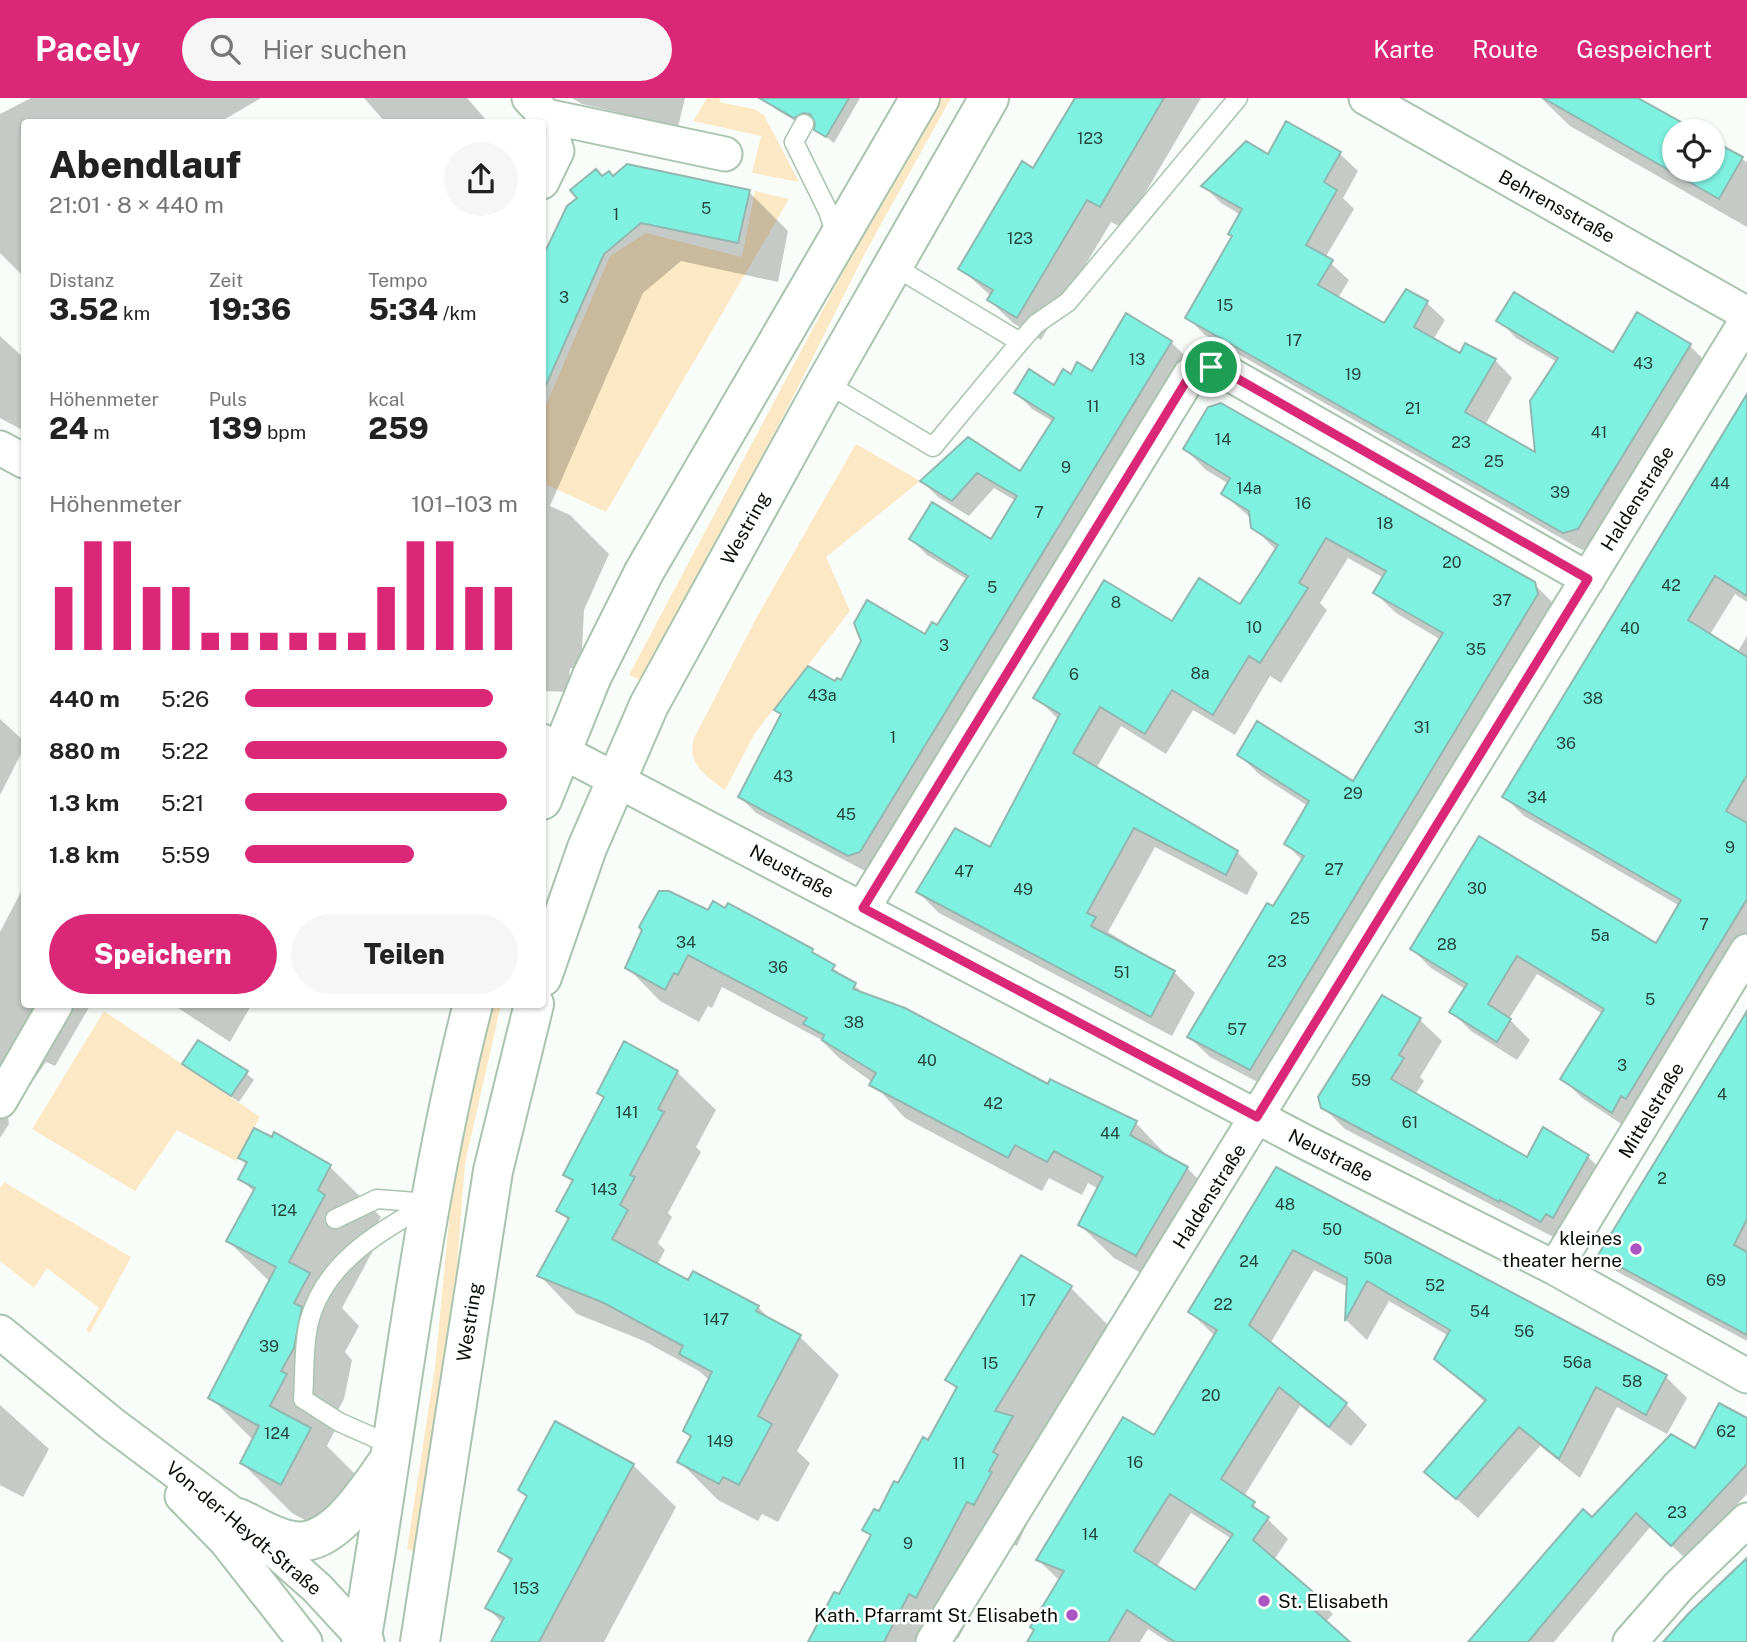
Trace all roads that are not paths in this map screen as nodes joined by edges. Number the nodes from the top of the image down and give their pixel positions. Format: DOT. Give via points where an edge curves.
graph roads {
  1 [pos="920,98"];
  2 [pos="989,98"];
  3 [pos="1238,98"];
  4 [pos="1366,98"];
  5 [pos="538,107"];
  6 [pos="804,124"];
  7 [pos="546,126"];
  8 [pos="724,153"];
  9 [pos="546,174"];
  10 [pos="837,241"];
  11 [pos="892,265"];
  12 [pos="1747,314"];
  13 [pos="1747,320"];
  14 [pos="1020,342"];
  15 [pos="826,383"];
  16 [pos="0,448"];
  17 [pos="21,459"];
  18 [pos="1588,579"];
  19 [pos="551,746"];
  20 [pos="546,776"];
  21 [pos="615,778"];
  22 [pos="863,908"];
  23 [pos="1747,951"];
  24 [pos="546,965"];
  25 [pos="53,1008"];
  26 [pos="472,1008"];
  27 [pos="533,1008"];
  28 [pos="4,1082"];
  29 [pos="1257,1117"];
  30 [pos="429,1203"];
  31 [pos="335,1219"];
  32 [pos="1555,1268"];
  33 [pos="0,1332"];
  34 [pos="1747,1376"];
  35 [pos="112,1424"];
  36 [pos="390,1453"];
  37 [pos="238,1518"];
  38 [pos="1747,1520"];
  39 [pos="363,1640"];
  40 [pos="305,1642"];
  41 [pos="420,1642"];
  42 [pos="933,1642"];
  43 [pos="1630,1642"];
  1 -- 10 [label="main road"];
  2 -- 11 [label="main road, Westring"];
  3 -- 14 [label="lane" via="1068,302 1036,324"];
  4 -- 12 [label="street, Behrensstraße"];
  5 -- 8 [label="street"];
  6 -- 10 [label="lane" via="794,142 828,211"];
  7 -- 9 [label="street" via="557,151"];
  10 -- 19 [label="main road" via="690,488"];
  11 -- 14 [label="lane"];
  11 -- 15 [label="main road, Westring"];
  13 -- 18 [label="street, Haldenstraße"];
  14 -- 15 [label="lane" via="933,447"];
  15 -- 21 [label="main road, Westring" via="649,705"];
  16 -- 17 [label="street"];
  18 -- 22 [label="street" via="1224,371 1198,369 1131,468"];
  18 -- 29 [label="street, Haldenstraße"];
  19 -- 20 [label="main road"];
  19 -- 21 [label="street, Neustraße"];
  21 -- 22 [label="street, Neustraße"];
  21 -- 24 [label="main road, Westring"];
  22 -- 29 [label="street, Neustraße"];
  23 -- 32 [label="street, Mittelstraße"];
  25 -- 28 [label="street"];
  26 -- 30 [label="main road"];
  27 -- 41 [label="main road, Westring" via="494,1171"];
  29 -- 32 [label="street, Neustraße"];
  29 -- 42 [label="street, Haldenstraße"];
  30 -- 31 [label="lane" via="377,1199"];
  30 -- 36 [label="main road"];
  30 -- 36 [label="lane" via="344,1259 309,1322 303,1399"];
  32 -- 34 [label="street, Neustraße"];
  33 -- 35 [label="street, Von-der-Heydt-Straße"];
  35 -- 37 [label="street, Von-der-Heydt-Straße"];
  35 -- 40 [label="street, Von-der-Heydt-Straße" via="226,1542"];
  36 -- 37 [label="main road" via="341,1522 310,1541 295,1542"];
  36 -- 39 [label="main road"];
  37 -- 39 [label="street, Von-der-Heydt-Straße" via="317,1588"];
  38 -- 43 [label="street"];
}
